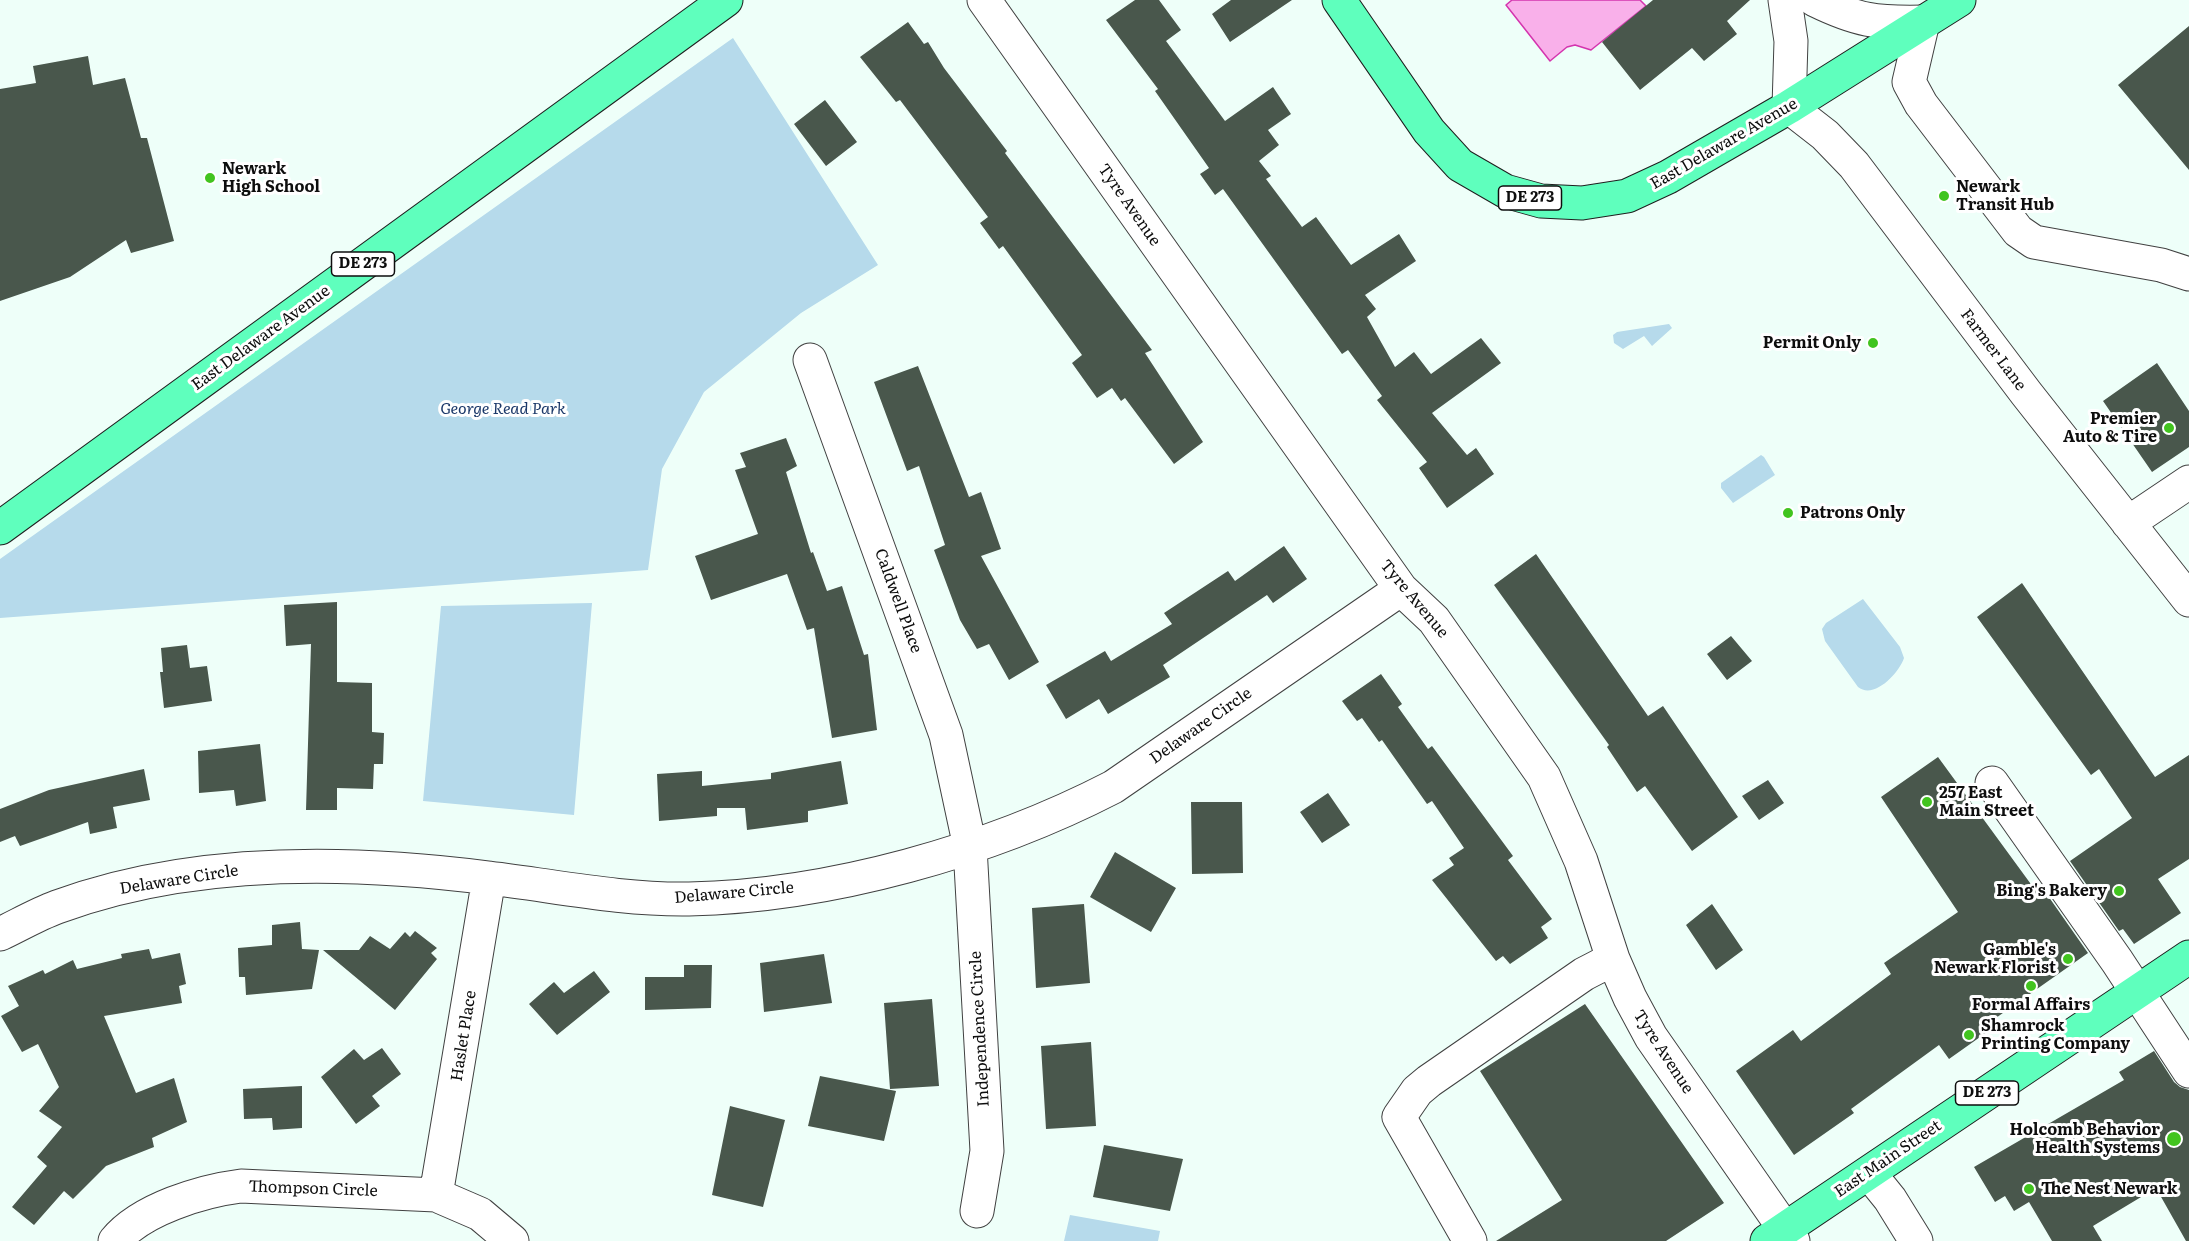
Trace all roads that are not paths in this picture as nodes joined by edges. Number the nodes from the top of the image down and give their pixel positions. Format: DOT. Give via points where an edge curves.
graph roads {
  1 [pos="726,0"];
  2 [pos="984,0"];
  3 [pos="1339,0"];
  4 [pos="1785,0"];
  5 [pos="1815,0"];
  6 [pos="1959,0"];
  7 [pos="1923,22"];
  8 [pos="1789,107"];
  9 [pos="2189,274"];
  10 [pos="810,360"];
  11 [pos="2189,482"];
  12 [pos="2128,523"];
  13 [pos="0,528"];
  14 [pos="1401,589"];
  15 [pos="2189,600"];
  16 [pos="1992,783"];
  17 [pos="970,847"];
  18 [pos="489,878"];
  19 [pos="0,934"];
  20 [pos="2189,957"];
  21 [pos="1612,959"];
  22 [pos="2136,993"];
  23 [pos="2189,1071"];
  24 [pos="1869,1173"];
  25 [pos="436,1194"];
  26 [pos="977,1211"];
  27 [pos="1782,1237"];
  28 [pos="115,1241"];
  29 [pos="512,1241"];
  30 [pos="1470,1241"];
  31 [pos="1916,1241"];
  1 -- 13 [label="main road, East Delaware Avenue / DE 273"];
  2 -- 14 [label="street, Tyre Avenue"];
  3 -- 8 [label="main road, East Delaware Avenue / DE 273" via="1450,156 1490,184 1541,201 1606,201 1645,189"];
  4 -- 8 [label="street" via="1791,41"];
  5 -- 7 [label="street" via="1848,16 1883,22"];
  6 -- 7 [label="main road, East Delaware Avenue / DE 273"];
  7 -- 8 [label="main road, East Delaware Avenue / DE 273"];
  7 -- 9 [label="street" via="1909,82 1921,104 2018,231 2034,242 2161,265"];
  8 -- 12 [label="street, Farmer Lane" via="1825,135 1854,165"];
  10 -- 17 [label="street, Caldwell Place" via="946,735"];
  11 -- 12 [label="street"];
  12 -- 15 [label="street, Farmer Lane"];
  14 -- 17 [label="street, Delaware Circle" via="1113,787 1065,812"];
  14 -- 21 [label="street, Tyre Avenue" via="1434,620 1544,777 1581,861"];
  16 -- 22 [label="street"];
  17 -- 18 [label="street, Delaware Circle" via="825,884 689,899 619,897"];
  17 -- 26 [label="street, Independence Circle" via="987,1151"];
  18 -- 19 [label="street, Delaware Circle" via="366,865 224,870 113,890 56,907"];
  18 -- 25 [label="street, Haslet Place"];
  20 -- 22 [label="main road, East Main Street / DE 273"];
  21 -- 27 [label="street, Tyre Avenue" via="1651,1037"];
  21 -- 30 [label="street" via="1584,974 1429,1082 1417,1091 1399,1117"];
  22 -- 23 [label="street"];
  22 -- 24 [label="main road, East Main Street / DE 273"];
  24 -- 27 [label="main road, East Main Street / DE 273"];
  24 -- 31 [label="street"];
  25 -- 28 [label="street, Thompson Circle" via="241,1186 216,1189 176,1202 121,1233"];
  25 -- 29 [label="street, Thompson Circle" via="480,1214"];
}
